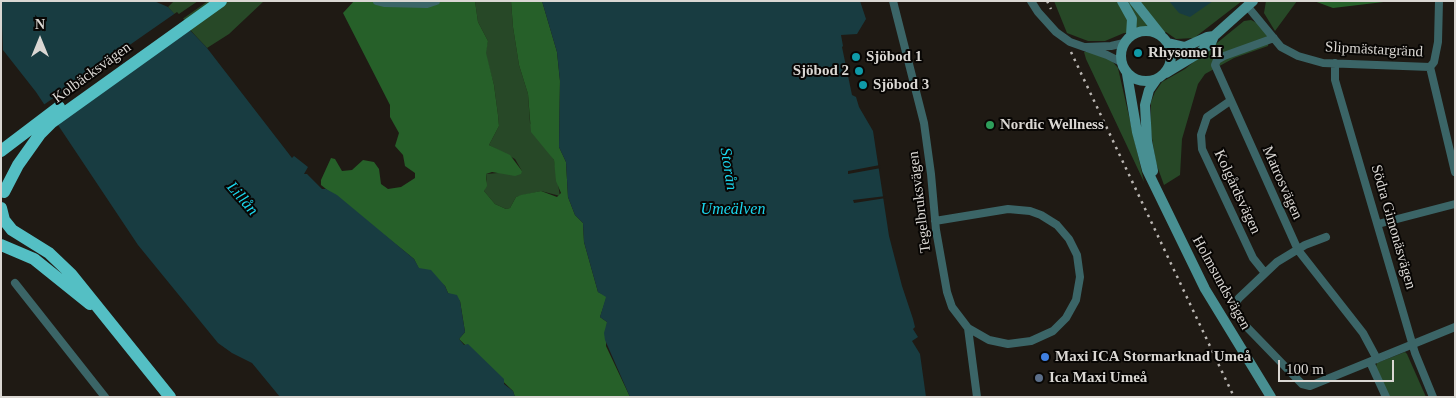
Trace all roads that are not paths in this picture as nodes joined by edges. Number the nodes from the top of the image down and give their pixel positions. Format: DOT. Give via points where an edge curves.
graph roads {
  1 [pos="436,1"];
  2 [pos="893,1"];
  3 [pos="1032,1"];
  4 [pos="1122,1"];
  5 [pos="1134,1"];
  6 [pos="1439,1"];
  7 [pos="215,2"];
  8 [pos="380,2"];
  9 [pos="1251,4"];
  10 [pos="1214,36"];
  11 [pos="1274,38"];
  12 [pos="1127,39"];
  13 [pos="1165,40"];
  14 [pos="1085,47"];
  15 [pos="1121,62"];
  16 [pos="1335,63"];
  17 [pos="1430,67"];
  18 [pos="1127,74"];
  19 [pos="1165,74"];
  20 [pos="1156,80"];
  21 [pos="1230,101"];
  22 [pos="36,131"];
  23 [pos="1,151"];
  24 [pos="1455,172"];
  25 [pos="1154,180"];
  26 [pos="3,186"];
  27 [pos="1455,204"];
  28 [pos="1,208"];
  29 [pos="935,221"];
  30 [pos="1378,224"];
  31 [pos="1326,237"];
  32 [pos="1,245"];
  33 [pos="1298,250"];
  34 [pos="1265,272"];
  35 [pos="15,283"];
  36 [pos="98,309"];
  37 [pos="1455,327"];
  38 [pos="968,328"];
  39 [pos="1413,344"];
  40 [pos="1374,360"];
  41 [pos="105,397"];
  42 [pos="170,397"];
  43 [pos="977,397"];
  44 [pos="1271,397"];
  45 [pos="1386,397"];
  46 [pos="1433,397"];
  1 -- 8 [label="street" via="427,4"];
  2 -- 29 [label="street, Tegelbruksvägen" via="924,123"];
  3 -- 14 [label="street" via="1056,32"];
  4 -- 12 [label="main road" via="1132,19"];
  5 -- 13 [label="main road"];
  6 -- 17 [label="street" via="1438,42"];
  7 -- 22 [label="highway, Kolbäcksvägen"];
  9 -- 10 [label="main road"];
  9 -- 11 [label="street, Slipmästargränd"];
  10 -- 13 [label="main road" via="1184,48"];
  10 -- 19 [label="main road" via="1199,53"];
  11 -- 16 [label="street, Slipmästargränd" via="1289,52"];
  11 -- 21 [label="street, Matrosvägen" via="1217,60 1214,65"];
  12 -- 13 [label="main road" via="1146,30"];
  12 -- 14 [label="street" via="1111,46"];
  12 -- 15 [label="main road"];
  13 -- 19 [label="main road" via="1172,60"];
  14 -- 15 [label="street"];
  15 -- 18 [label="main road"];
  16 -- 17 [label="street, Slipmästargränd"];
  16 -- 30 [label="street, Södra Gimonäsvägen" via="1335,80"];
  17 -- 24 [label="street"];
  18 -- 20 [label="main road" via="1141,80"];
  18 -- 25 [label="main road, Holmsundsvägen" via="1138,137 1147,170"];
  19 -- 20 [label="main road"];
  20 -- 25 [label="main road, Holmsundsvägen" via="1145,105"];
  21 -- 33 [label="street, Matrosvägen"];
  21 -- 34 [label="street, Kolgårdsvägen" via="1208,118 1201,135 1202,149 1253,258"];
  22 -- 23 [label="highway, Kolbäcksvägen"];
  22 -- 26 [label="highway, Kolbäcksvägen"];
  25 -- 44 [label="main road, Holmsundsvägen" via="1205,288"];
  26 -- 28 [label="highway, Kolbäcksvägen"];
  27 -- 30 [label="street"];
  28 -- 36 [label="highway" via="7,225 61,264"];
  29 -- 38 [label="street, Tegelbruksvägen" via="950,303"];
  29 -- 38 [label="street" via="1008,209 1034,211 1064,232 1077,255 1080,277 1076,300 1066,318 1053,331 1032,342 1008,344 989,340"];
  30 -- 39 [label="street, Södra Gimonäsvägen"];
  31 -- 33 [label="street"];
  32 -- 36 [label="highway" via="40,263"];
  33 -- 34 [label="street"];
  33 -- 40 [label="street, Matrosvägen" via="1363,333"];
  34 -- 40 [label="street" via="1235,302 1235,314 1302,384 1310,386"];
  35 -- 41 [label="street"];
  36 -- 42 [label="highway"];
  37 -- 39 [label="street"];
  38 -- 43 [label="street, Tegelbruksvägen"];
  39 -- 40 [label="street"];
  39 -- 46 [label="street, Södra Gimonäsvägen"];
  40 -- 45 [label="street, Matrosvägen"];
}
